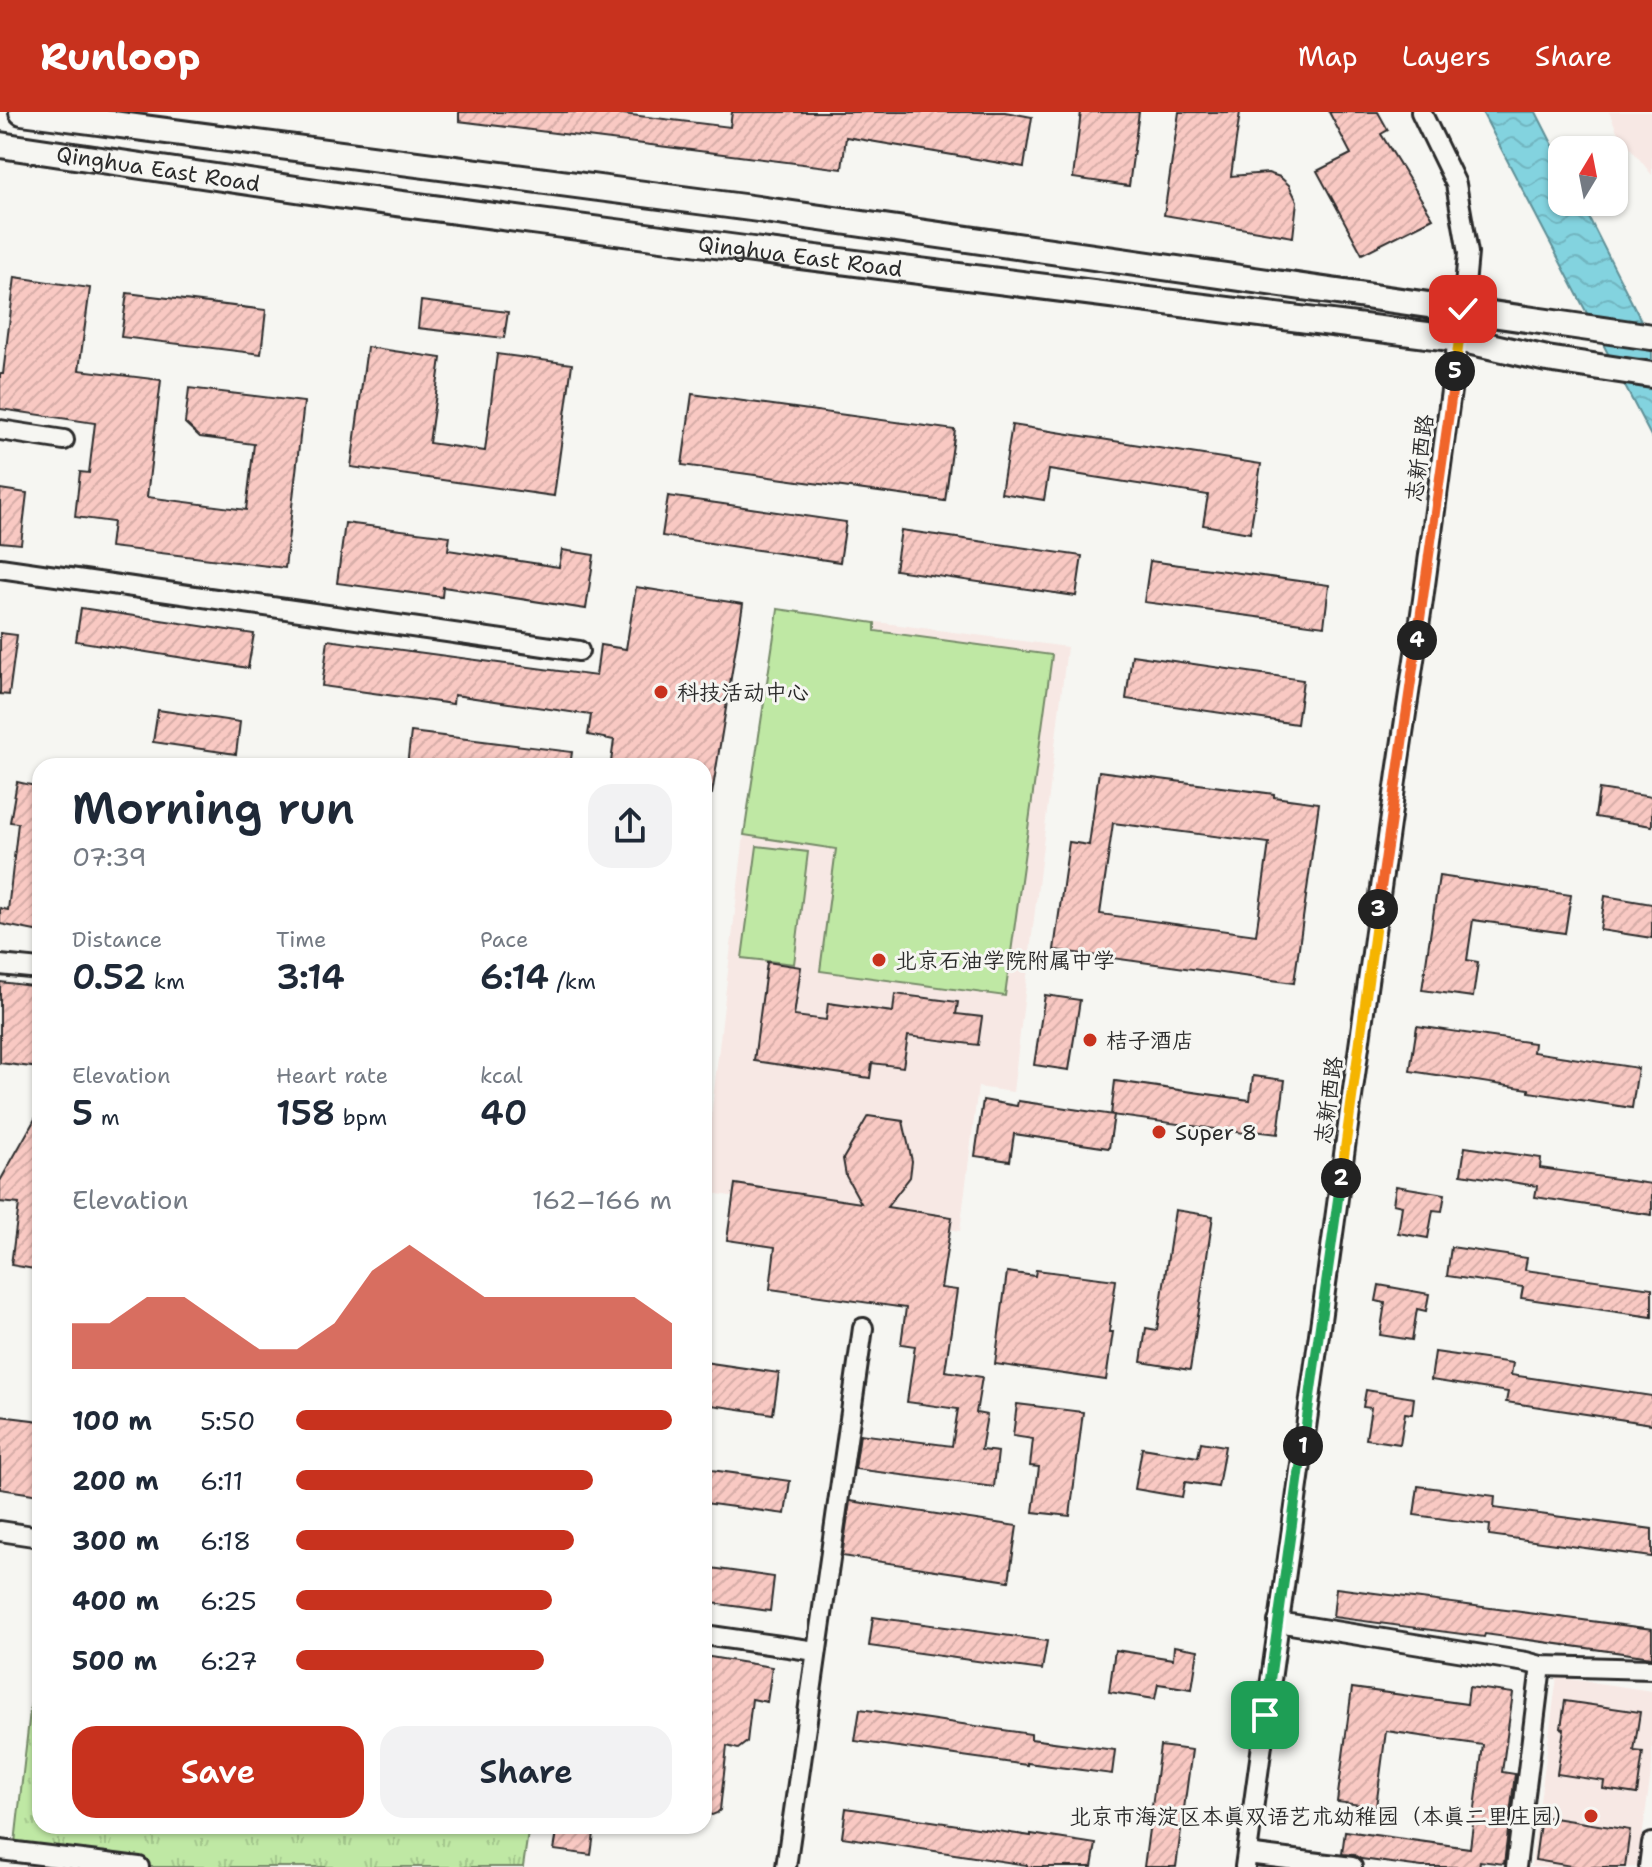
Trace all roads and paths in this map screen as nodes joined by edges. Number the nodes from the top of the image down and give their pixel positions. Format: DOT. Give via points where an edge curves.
graph roads {
  1 [pos="22,112"];
  2 [pos="1421,112"];
  3 [pos="0,145"];
  4 [pos="751,208"];
  5 [pos="745,249"];
  6 [pos="1463,309"];
  7 [pos="1652,337"];
  8 [pos="1459,339"];
  9 [pos="1652,375"];
  10 [pos="0,430"];
  11 [pos="64,440"];
  12 [pos="0,568"];
  13 [pos="579,651"];
  14 [pos="0,965"];
  15 [pos="32,968"];
  16 [pos="863,1328"];
  17 [pos="0,1531"];
  18 [pos="32,1536"];
  19 [pos="1278,1622"];
  20 [pos="712,1636"];
  21 [pos="816,1651"];
  22 [pos="1541,1666"];
  23 [pos="1652,1669"];
  24 [pos="1652,1843"];
  25 [pos="0,1850"];
  26 [pos="1246,1860"];
  27 [pos="139,1867"];
  28 [pos="786,1867"];
  29 [pos="1352,1867"];
  30 [pos="1516,1867"];
  31 [pos="1649,1867"];
  1 -- 4 [label="main road, Qinghua East Road"];
  2 -- 6 [label="street, 志新西路" via="1456,184 1468,253"];
  3 -- 5 [label="main road, Qinghua East Road"];
  4 -- 5 [label="main road"];
  4 -- 6 [label="main road, Qinghua East Road"];
  5 -- 8 [label="main road, Qinghua East Road"];
  6 -- 7 [label="main road, Qinghua East Road"];
  6 -- 8 [label="street, 志新西路"];
  8 -- 9 [label="main road, Qinghua East Road"];
  8 -- 19 [label="street, 志新西路"];
  10 -- 11 [label="street"];
  12 -- 13 [label="street"];
  14 -- 15 [label="street"];
  16 -- 21 [label="street"];
  17 -- 18 [label="street"];
  19 -- 22 [label="street"];
  19 -- 26 [label="street, 志新西路"];
  20 -- 21 [label="street"];
  21 -- 28 [label="street"];
  22 -- 23 [label="street"];
  22 -- 30 [label="street"];
  24 -- 31 [label="street"];
  25 -- 27 [label="street"];
  26 -- 29 [label="street"];
}
